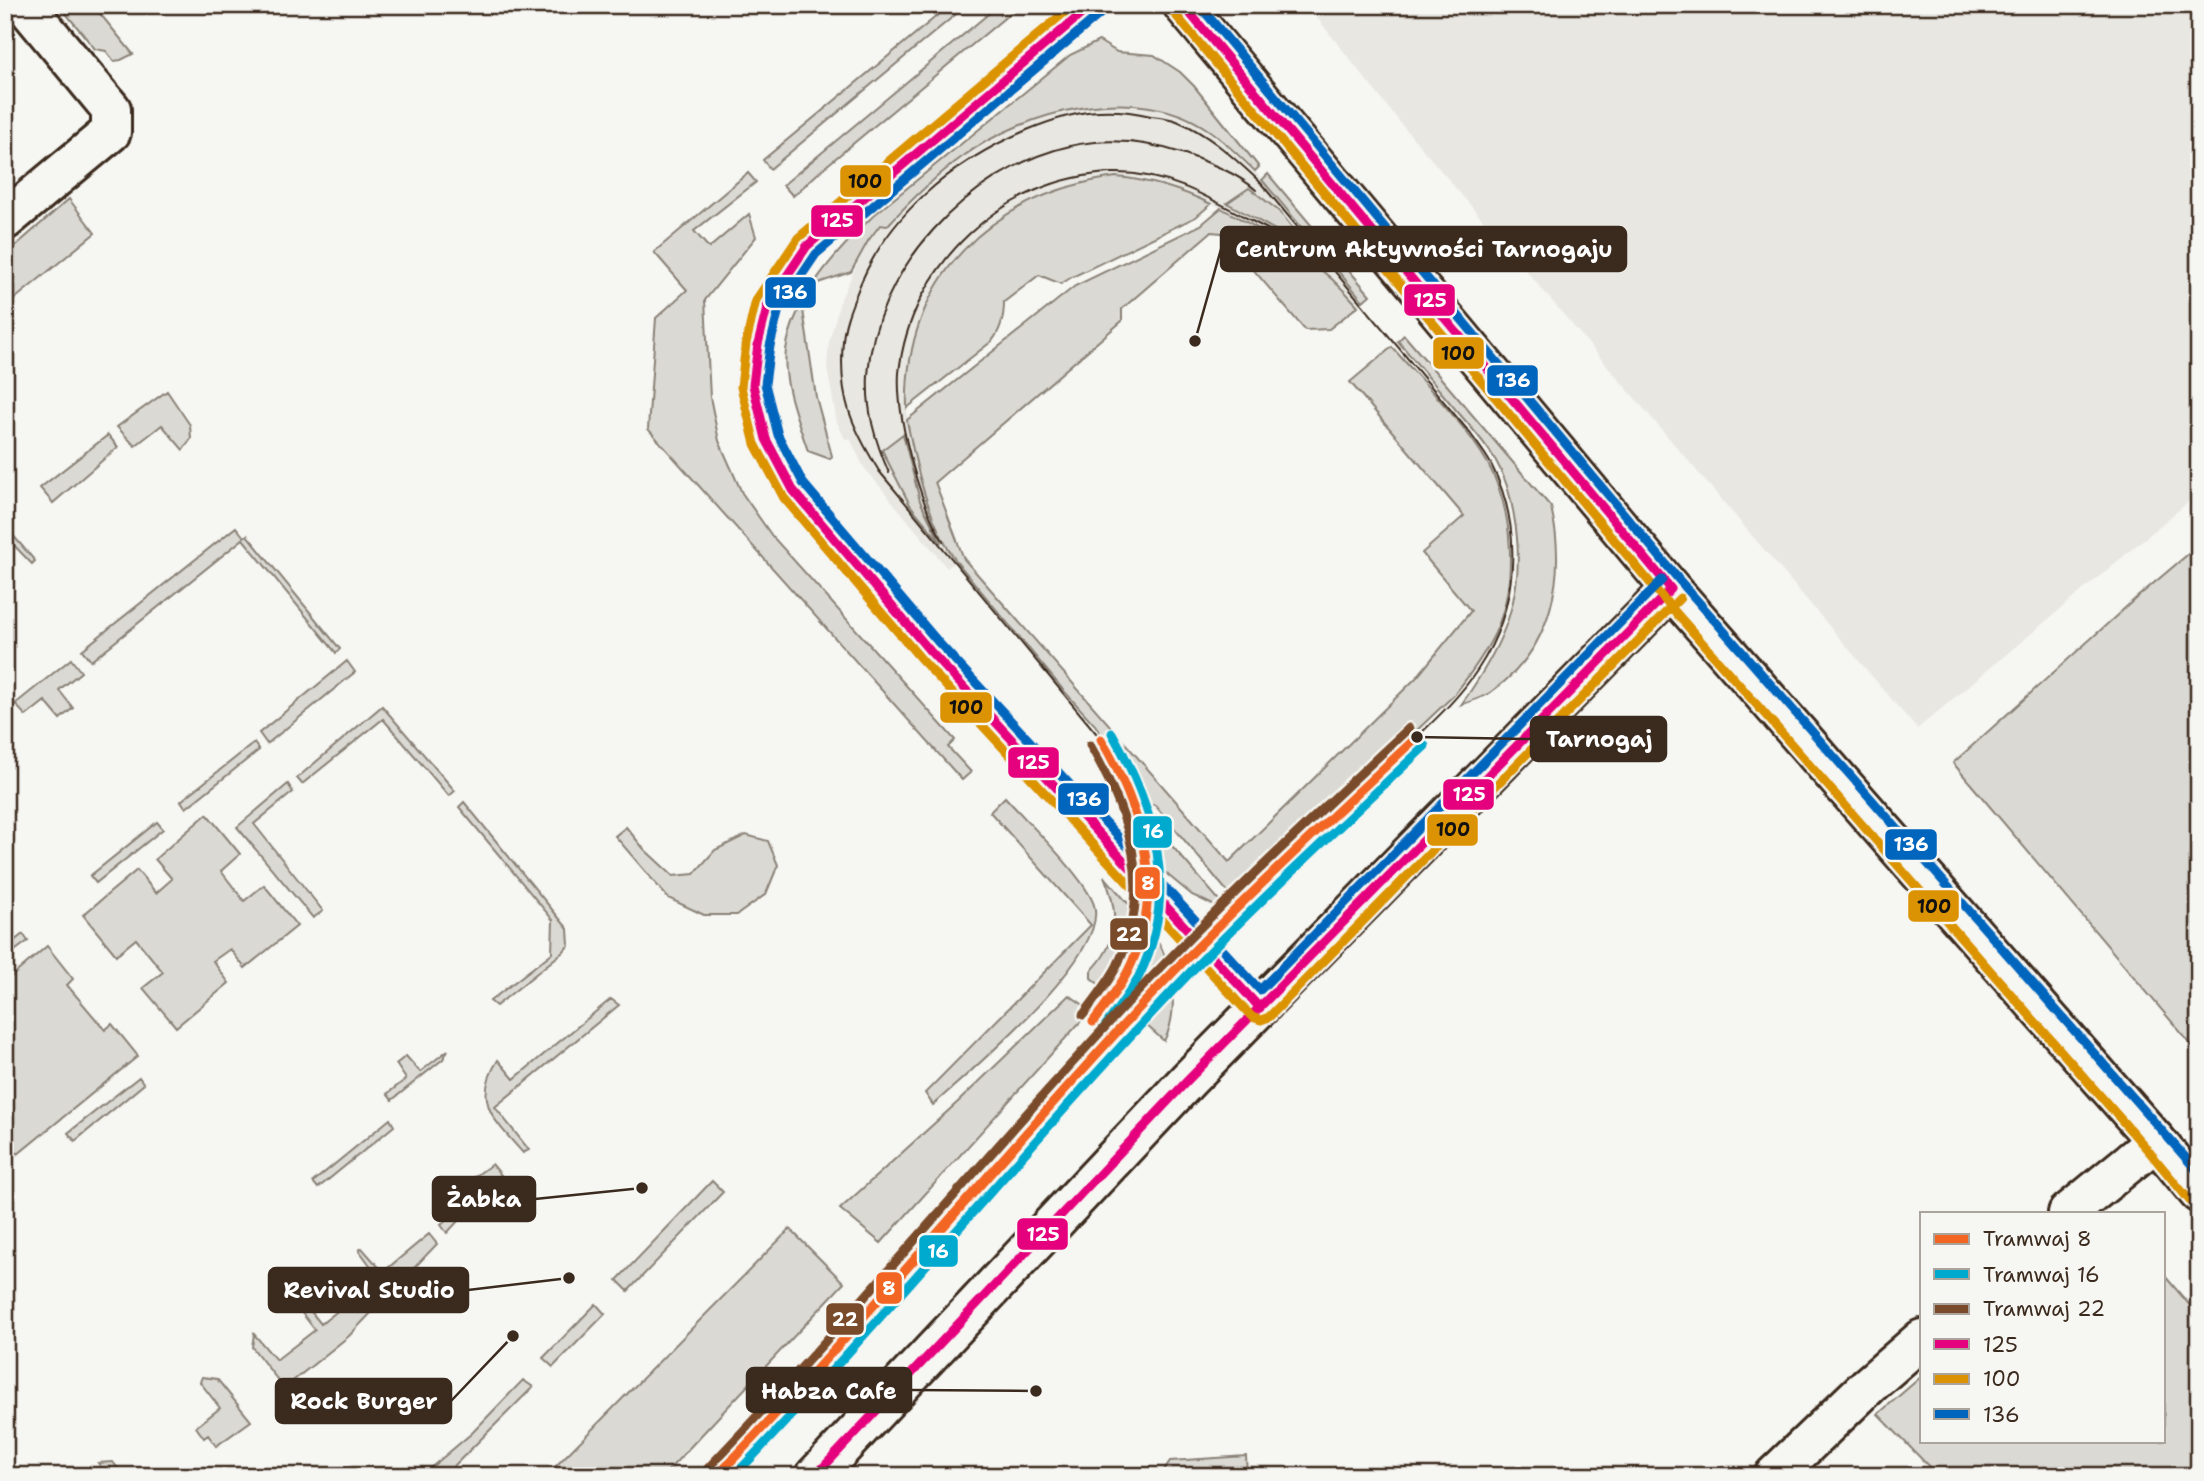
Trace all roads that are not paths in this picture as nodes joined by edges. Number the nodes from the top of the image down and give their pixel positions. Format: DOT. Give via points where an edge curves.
graph roads {
  1 [pos="25,5"];
  2 [pos="1183,5"];
  3 [pos="5,220"];
  4 [pos="1671,589"];
  5 [pos="2156,1141"];
  6 [pos="2199,1193"];
  7 [pos="2069,1212"];
  8 [pos="1920,1341"];
  9 [pos="815,1476"];
  10 [pos="1774,1476"];
  1 -- 3 [label="street" via="111,109 111,132"];
  2 -- 4 [label="street"];
  4 -- 5 [label="street"];
  4 -- 9 [label="street" via="1188,1080"];
  5 -- 6 [label="street"];
  5 -- 7 [label="street"];
  8 -- 10 [label="street"];
}
